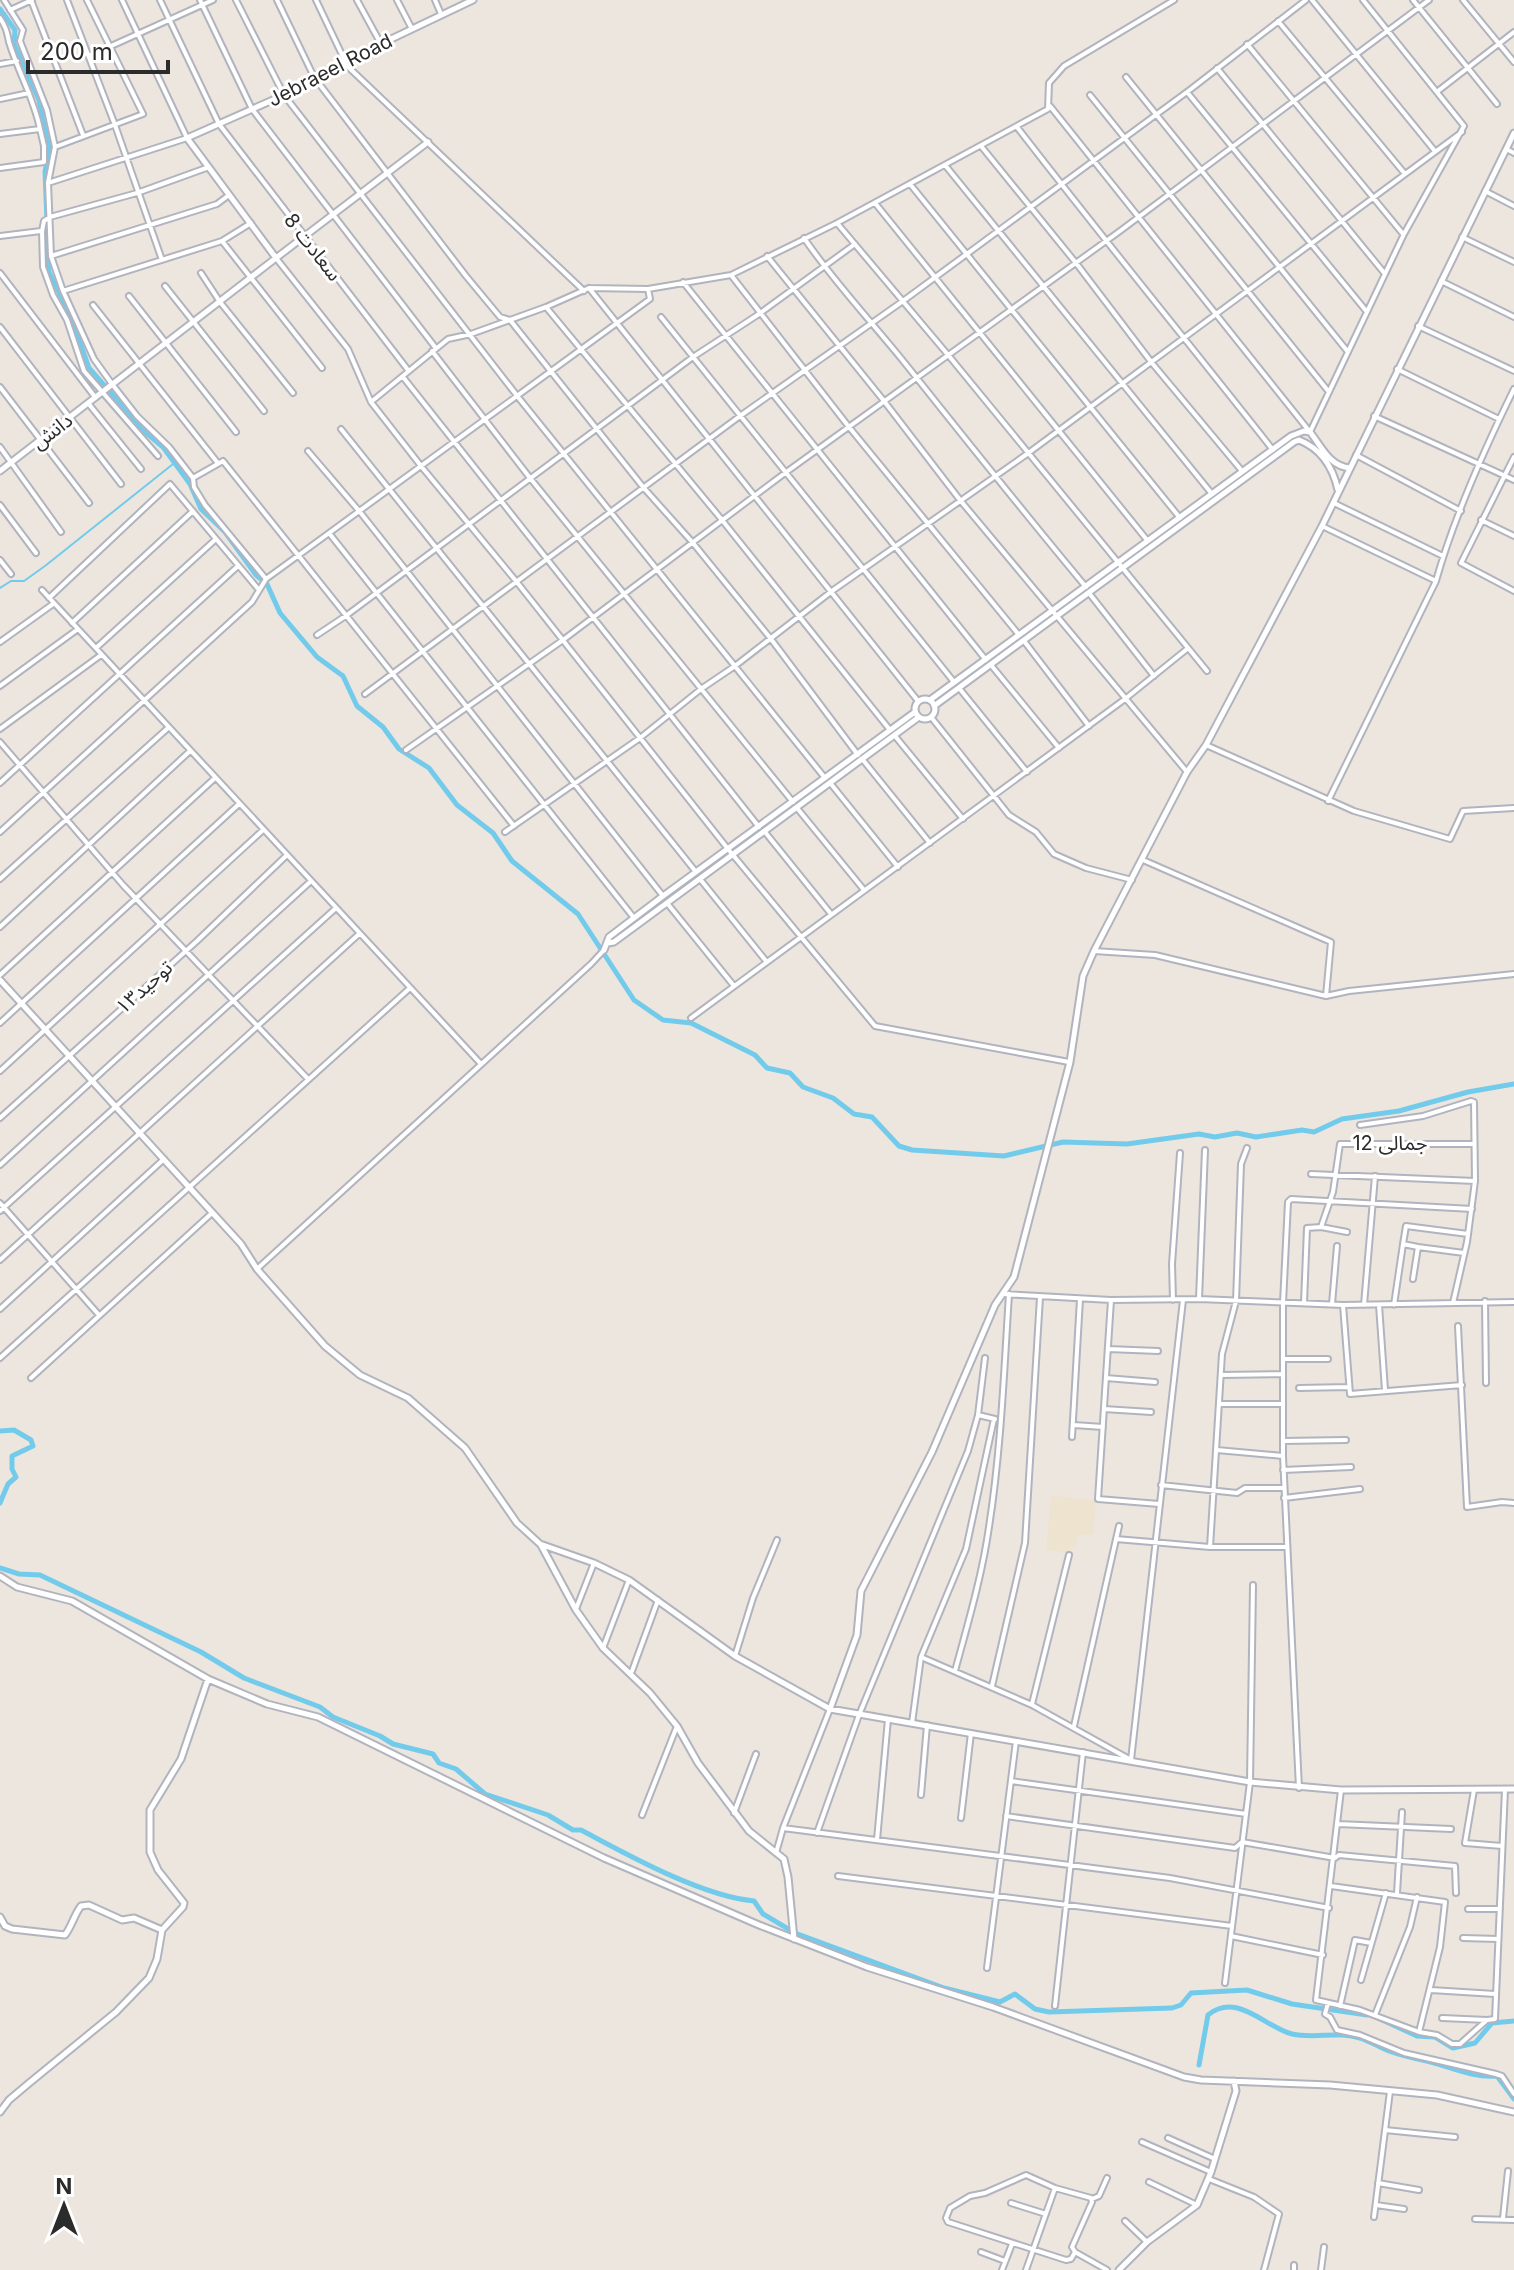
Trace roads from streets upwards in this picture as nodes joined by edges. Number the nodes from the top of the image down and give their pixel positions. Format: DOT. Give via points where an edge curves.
graph roads {
  1 [pos="4,0"];
  2 [pos="32,0"];
  3 [pos="67,0"];
  4 [pos="87,0"];
  5 [pos="122,0"];
  6 [pos="160,0"];
  7 [pos="213,0"];
  8 [pos="236,0"];
  9 [pos="277,0"];
  10 [pos="316,0"];
  11 [pos="357,0"];
  12 [pos="397,0"];
  13 [pos="435,0"];
  14 [pos="457,0"];
  15 [pos="473,0"];
  16 [pos="1174,0"];
  17 [pos="1306,0"];
  18 [pos="1312,0"];
  19 [pos="1363,0"];
  20 [pos="1413,0"];
  21 [pos="1429,0"];
  22 [pos="1463,0"];
  23 [pos="201,3"];
  24 [pos="460,7"];
  25 [pos="1419,7"];
  26 [pos="10,10"];
  27 [pos="441,14"];
  28 [pos="0,18"];
  29 [pos="170,20"];
  30 [pos="1278,21"];
  31 [pos="412,29"];
  32 [pos="7,30"];
  33 [pos="1388,30"];
  34 [pos="0,31"];
  35 [pos="1514,32"];
  36 [pos="139,35"];
  37 [pos="381,44"];
  38 [pos="1247,44"];
  39 [pos="1499,44"];
  40 [pos="111,47"];
  41 [pos="1355,54"];
  42 [pos="89,56"];
  43 [pos="17,61"];
  44 [pos="344,62"];
  45 [pos="1514,62"];
  46 [pos="0,64"];
  47 [pos="1217,68"];
  48 [pos="1468,68"];
  49 [pos="314,77"];
  50 [pos="1126,77"];
  51 [pos="1325,77"];
  52 [pos="1438,91"];
  53 [pos="30,92"];
  54 [pos="1187,92"];
  55 [pos="284,95"];
  56 [pos="1090,95"];
  57 [pos="0,99"];
  58 [pos="1294,100"];
  59 [pos="1497,104"];
  60 [pos="1050,106"];
  61 [pos="252,109"];
  62 [pos="1156,114"];
  63 [pos="219,124"];
  64 [pos="1262,124"];
  65 [pos="115,125"];
  66 [pos="1017,127"];
  67 [pos="40,129"];
  68 [pos="1462,132"];
  69 [pos="1514,133"];
  70 [pos="0,134"];
  71 [pos="83,135"];
  72 [pos="1124,137"];
  73 [pos="187,138"];
  74 [pos="428,142"];
  75 [pos="981,146"];
  76 [pos="55,147"];
  77 [pos="1230,148"];
  78 [pos="1506,149"];
  79 [pos="1435,151"];
  80 [pos="1514,153"];
  81 [pos="126,157"];
  82 [pos="1092,161"];
  83 [pos="945,165"];
  84 [pos="209,167"];
  85 [pos="0,168"];
  86 [pos="1201,170"];
  87 [pos="387,172"];
  88 [pos="1405,174"];
  89 [pos="48,183"];
  90 [pos="910,184"];
  91 [pos="1061,184"];
  92 [pos="1485,191"];
  93 [pos="360,192"];
  94 [pos="137,193"];
  95 [pos="231,194"];
  96 [pos="1170,194"];
  97 [pos="1374,197"];
  98 [pos="875,203"];
  99 [pos="1514,206"];
  100 [pos="1029,208"];
  101 [pos="332,213"];
  102 [pos="50,217"];
  103 [pos="1138,218"];
  104 [pos="1341,221"];
  105 [pos="251,223"];
  106 [pos="837,223"];
  107 [pos="150,225"];
  108 [pos="42,231"];
  109 [pos="997,231"];
  110 [pos="1404,234"];
  111 [pos="0,236"];
  112 [pos="304,236"];
  113 [pos="1462,237"];
  114 [pos="804,238"];
  115 [pos="222,241"];
  116 [pos="1105,242"];
  117 [pos="855,244"];
  118 [pos="1310,245"];
  119 [pos="967,253"];
  120 [pos="51,256"];
  121 [pos="767,256"];
  122 [pos="276,258"];
  123 [pos="162,260"];
  124 [pos="1514,262"];
  125 [pos="1076,263"];
  126 [pos="823,265"];
  127 [pos="1279,268"];
  128 [pos="0,273"];
  129 [pos="201,273"];
  130 [pos="1385,274"];
  131 [pos="731,275"];
  132 [pos="935,277"];
  133 [pos="249,278"];
  134 [pos="1441,281"];
  135 [pos="683,282"];
  136 [pos="165,286"];
  137 [pos="1044,286"];
  138 [pos="586,289"];
  139 [pos="648,289"];
  140 [pos="791,290"];
  141 [pos="63,291"];
  142 [pos="1248,292"];
  143 [pos="129,296"];
  144 [pos="903,301"];
  145 [pos="220,302"];
  146 [pos="93,305"];
  147 [pos="546,307"];
  148 [pos="1012,309"];
  149 [pos="1367,312"];
  150 [pos="759,314"];
  151 [pos="1217,315"];
  152 [pos="661,317"];
  153 [pos="1514,317"];
  154 [pos="510,320"];
  155 [pos="871,321"];
  156 [pos="615,323"];
  157 [pos="193,324"];
  158 [pos="1418,326"];
  159 [pos="0,327"];
  160 [pos="979,333"];
  161 [pos="471,334"];
  162 [pos="727,336"];
  163 [pos="1185,338"];
  164 [pos="165,344"];
  165 [pos="838,346"];
  166 [pos="582,348"];
  167 [pos="434,349"];
  168 [pos="1348,352"];
  169 [pos="949,356"];
  170 [pos="693,357"];
  171 [pos="138,363"];
  172 [pos="1152,363"];
  173 [pos="322,368"];
  174 [pos="805,369"];
  175 [pos="1397,369"];
  176 [pos="408,370"];
  177 [pos="551,371"];
  178 [pos="1514,371"];
  179 [pos="403,377"];
  180 [pos="916,377"];
  181 [pos="663,381"];
  182 [pos="112,384"];
  183 [pos="1121,385"];
  184 [pos="0,387"];
  185 [pos="1514,389"];
  186 [pos="104,391"];
  187 [pos="1329,392"];
  188 [pos="293,393"];
  189 [pos="774,394"];
  190 [pos="95,397"];
  191 [pos="518,397"];
  192 [pos="884,401"];
  193 [pos="371,402"];
  194 [pos="88,403"];
  195 [pos="628,406"];
  196 [pos="1091,407"];
  197 [pos="264,411"];
  198 [pos="740,416"];
  199 [pos="1374,416"];
  200 [pos="69,418"];
  201 [pos="485,419"];
  202 [pos="1499,419"];
  203 [pos="849,427"];
  204 [pos="597,428"];
  205 [pos="341,429"];
  206 [pos="1059,430"];
  207 [pos="236,432"];
  208 [pos="1310,432"];
  209 [pos="709,438"];
  210 [pos="40,439"];
  211 [pos="454,441"];
  212 [pos="0,447"];
  213 [pos="819,450"];
  214 [pos="1273,450"];
  215 [pos="308,451"];
  216 [pos="564,454"];
  217 [pos="1027,454"];
  218 [pos="1356,455"];
  219 [pos="158,456"];
  220 [pos="1514,457"];
  221 [pos="11,462"];
  222 [pos="217,462"];
  223 [pos="676,464"];
  224 [pos="1481,464"];
  225 [pos="421,466"];
  226 [pos="1350,468"];
  227 [pos="141,469"];
  228 [pos="0,471"];
  229 [pos="1243,472"];
  230 [pos="785,473"];
  231 [pos="993,476"];
  232 [pos="1505,476"];
  233 [pos="193,478"];
  234 [pos="530,478"];
  235 [pos="1514,480"];
  236 [pos="121,484"];
  237 [pos="643,487"];
  238 [pos="388,489"];
  239 [pos="1338,492"];
  240 [pos="1212,494"];
  241 [pos="756,495"];
  242 [pos="500,500"];
  243 [pos="960,500"];
  244 [pos="89,503"];
  245 [pos="1334,503"];
  246 [pos="0,505"];
  247 [pos="193,511"];
  248 [pos="1461,511"];
  249 [pos="360,512"];
  250 [pos="611,513"];
  251 [pos="1180,518"];
  252 [pos="722,520"];
  253 [pos="1481,520"];
  254 [pos="468,524"];
  255 [pos="928,524"];
  256 [pos="1322,526"];
  257 [pos="61,532"];
  258 [pos="329,533"];
  259 [pos="579,535"];
  260 [pos="1514,536"];
  261 [pos="216,539"];
  262 [pos="1147,540"];
  263 [pos="693,543"];
  264 [pos="897,547"];
  265 [pos="435,548"];
  266 [pos="36,553"];
  267 [pos="300,555"];
  268 [pos="1443,556"];
  269 [pos="546,558"];
  270 [pos="0,560"];
  271 [pos="238,566"];
  272 [pos="1120,566"];
  273 [pos="863,568"];
  274 [pos="658,570"];
  275 [pos="406,571"];
  276 [pos="11,574"];
  277 [pos="266,579"];
  278 [pos="516,581"];
  279 [pos="1436,581"];
  280 [pos="1086,587"];
  281 [pos="42,590"];
  282 [pos="259,590"];
  283 [pos="832,591"];
  284 [pos="1514,591"];
  285 [pos="376,593"];
  286 [pos="625,593"];
  287 [pos="1089,593"];
  288 [pos="49,598"];
  289 [pos="54,603"];
  290 [pos="481,606"];
  291 [pos="1052,612"];
  292 [pos="347,615"];
  293 [pos="592,617"];
  294 [pos="800,617"];
  295 [pos="1057,618"];
  296 [pos="72,623"];
  297 [pos="78,629"];
  298 [pos="451,630"];
  299 [pos="317,635"];
  300 [pos="1019,635"];
  301 [pos="771,639"];
  302 [pos="563,640"];
  303 [pos="1024,641"];
  304 [pos="0,642"];
  305 [pos="95,648"];
  306 [pos="1187,649"];
  307 [pos="422,650"];
  308 [pos="101,655"];
  309 [pos="986,660"];
  310 [pos="528,664"];
  311 [pos="991,665"];
  312 [pos="735,666"];
  313 [pos="1207,671"];
  314 [pos="393,673"];
  315 [pos="119,674"];
  316 [pos="1154,676"];
  317 [pos="954,682"];
  318 [pos="0,686"];
  319 [pos="498,686"];
  320 [pos="959,688"];
  321 [pos="701,689"];
  322 [pos="365,694"];
  323 [pos="1125,699"];
  324 [pos="144,700"];
  325 [pos="918,701"];
  326 [pos="932,703"];
  327 [pos="468,705"];
  328 [pos="670,713"];
  329 [pos="917,715"];
  330 [pos="931,717"];
  331 [pos="1089,726"];
  332 [pos="169,728"];
  333 [pos="0,729"];
  334 [pos="436,729"];
  335 [pos="893,733"];
  336 [pos="640,738"];
  337 [pos="0,742"];
  338 [pos="1206,745"];
  339 [pos="1059,748"];
  340 [pos="406,750"];
  341 [pos="190,751"];
  342 [pos="861,757"];
  343 [pos="606,761"];
  344 [pos="20,765"];
  345 [pos="1027,772"];
  346 [pos="1187,772"];
  347 [pos="215,778"];
  348 [pos="828,781"];
  349 [pos="0,783"];
  350 [pos="576,784"];
  351 [pos="43,792"];
  352 [pos="995,795"];
  353 [pos="1328,801"];
  354 [pos="545,803"];
  355 [pos="239,804"];
  356 [pos="795,805"];
  357 [pos="1514,808"];
  358 [pos="963,819"];
  359 [pos="65,820"];
  360 [pos="514,826"];
  361 [pos="759,827"];
  362 [pos="263,830"];
  363 [pos="0,832"];
  364 [pos="505,832"];
  365 [pos="765,832"];
  366 [pos="930,843"];
  367 [pos="88,846"];
  368 [pos="728,849"];
  369 [pos="287,855"];
  370 [pos="733,855"];
  371 [pos="1143,860"];
  372 [pos="898,867"];
  373 [pos="696,872"];
  374 [pos="112,873"];
  375 [pos="0,879"];
  376 [pos="700,879"];
  377 [pos="1132,880"];
  378 [pos="311,881"];
  379 [pos="864,891"];
  380 [pos="663,896"];
  381 [pos="137,900"];
  382 [pos="667,903"];
  383 [pos="336,908"];
  384 [pos="831,914"];
  385 [pos="634,918"];
  386 [pos="161,923"];
  387 [pos="0,927"];
  388 [pos="360,933"];
  389 [pos="800,936"];
  390 [pos="606,946"];
  391 [pos="186,950"];
  392 [pos="1094,951"];
  393 [pos="767,961"];
  394 [pos="209,974"];
  395 [pos="1514,974"];
  396 [pos="0,977"];
  397 [pos="734,986"];
  398 [pos="410,988"];
  399 [pos="1326,996"];
  400 [pos="234,1000"];
  401 [pos="23,1003"];
  402 [pos="691,1018"];
  403 [pos="0,1023"];
  404 [pos="258,1024"];
  405 [pos="46,1028"];
  406 [pos="70,1055"];
  407 [pos="1070,1062"];
  408 [pos="481,1064"];
  409 [pos="0,1071"];
  410 [pos="308,1079"];
  411 [pos="93,1081"];
  412 [pos="117,1106"];
  413 [pos="0,1118"];
  414 [pos="1360,1125"];
  415 [pos="140,1132"];
  416 [pos="1473,1144"];
  417 [pos="1247,1148"];
  418 [pos="1205,1150"];
  419 [pos="1180,1153"];
  420 [pos="164,1159"];
  421 [pos="0,1165"];
  422 [pos="1311,1174"];
  423 [pos="1336,1174"];
  424 [pos="1375,1176"];
  425 [pos="1475,1181"];
  426 [pos="189,1187"];
  427 [pos="1330,1202"];
  428 [pos="1373,1204"];
  429 [pos="1,1207"];
  430 [pos="1472,1209"];
  431 [pos="212,1213"];
  432 [pos="1321,1227"];
  433 [pos="1347,1232"];
  434 [pos="28,1234"];
  435 [pos="1468,1234"];
  436 [pos="1403,1244"];
  437 [pos="1337,1246"];
  438 [pos="1418,1247"];
  439 [pos="1464,1253"];
  440 [pos="0,1260"];
  441 [pos="52,1261"];
  442 [pos="257,1269"];
  443 [pos="1413,1279"];
  444 [pos="76,1289"];
  445 [pos="1006,1294"];
  446 [pos="1040,1297"];
  447 [pos="1080,1299"];
  448 [pos="1199,1299"];
  449 [pos="1111,1300"];
  450 [pos="1173,1300"];
  451 [pos="1183,1300"];
  452 [pos="1236,1301"];
  453 [pos="1485,1301"];
  454 [pos="1514,1302"];
  455 [pos="1283,1303"];
  456 [pos="1304,1303"];
  457 [pos="1332,1304"];
  458 [pos="1453,1304"];
  459 [pos="1343,1305"];
  460 [pos="1364,1305"];
  461 [pos="1379,1305"];
  462 [pos="1394,1305"];
  463 [pos="0,1309"];
  464 [pos="100,1316"];
  465 [pos="1458,1326"];
  466 [pos="1108,1349"];
  467 [pos="1158,1351"];
  468 [pos="0,1358"];
  469 [pos="985,1358"];
  470 [pos="1283,1359"];
  471 [pos="1328,1359"];
  472 [pos="1283,1374"];
  473 [pos="1221,1375"];
  474 [pos="31,1378"];
  475 [pos="1106,1378"];
  476 [pos="1155,1382"];
  477 [pos="1486,1383"];
  478 [pos="1462,1385"];
  479 [pos="1348,1387"];
  480 [pos="1299,1388"];
  481 [pos="1385,1391"];
  482 [pos="1221,1404"];
  483 [pos="1283,1404"];
  484 [pos="1104,1409"];
  485 [pos="1151,1412"];
  486 [pos="978,1415"];
  487 [pos="997,1420"];
  488 [pos="1073,1425"];
  489 [pos="1103,1427"];
  490 [pos="1072,1437"];
  491 [pos="1346,1440"];
  492 [pos="1283,1441"];
  493 [pos="1217,1450"];
  494 [pos="1283,1456"];
  495 [pos="1351,1467"];
  496 [pos="1283,1470"];
  497 [pos="1161,1485"];
  498 [pos="1284,1488"];
  499 [pos="1360,1489"];
  500 [pos="1214,1491"];
  501 [pos="1284,1498"];
  502 [pos="1514,1503"];
  503 [pos="1159,1504"];
  504 [pos="1119,1526"];
  505 [pos="1116,1539"];
  506 [pos="777,1540"];
  507 [pos="1156,1543"];
  508 [pos="540,1544"];
  509 [pos="1210,1547"];
  510 [pos="1287,1547"];
  511 [pos="1069,1555"];
  512 [pos="594,1563"];
  513 [pos="0,1576"];
  514 [pos="629,1580"];
  515 [pos="1253,1585"];
  516 [pos="658,1600"];
  517 [pos="576,1610"];
  518 [pos="603,1648"];
  519 [pos="735,1656"];
  520 [pos="921,1657"];
  521 [pos="632,1671"];
  522 [pos="955,1671"];
  523 [pos="208,1679"];
  524 [pos="991,1686"];
  525 [pos="1032,1705"];
  526 [pos="830,1709"];
  527 [pos="859,1715"];
  528 [pos="888,1719"];
  529 [pos="912,1723"];
  530 [pos="927,1725"];
  531 [pos="677,1726"];
  532 [pos="1074,1727"];
  533 [pos="971,1733"];
  534 [pos="1016,1741"];
  535 [pos="1083,1752"];
  536 [pos="756,1754"];
  537 [pos="1131,1760"];
  538 [pos="1011,1781"];
  539 [pos="1250,1782"];
  540 [pos="1299,1788"];
  541 [pos="1505,1789"];
  542 [pos="1514,1789"];
  543 [pos="1079,1790"];
  544 [pos="1341,1790"];
  545 [pos="1474,1790"];
  546 [pos="921,1795"];
  547 [pos="1402,1812"];
  548 [pos="734,1813"];
  549 [pos="1246,1814"];
  550 [pos="642,1815"];
  551 [pos="1006,1816"];
  552 [pos="961,1818"];
  553 [pos="1075,1824"];
  554 [pos="1338,1824"];
  555 [pos="1401,1827"];
  556 [pos="783,1828"];
  557 [pos="1451,1829"];
  558 [pos="817,1833"];
  559 [pos="877,1840"];
  560 [pos="1242,1842"];
  561 [pos="1502,1846"];
  562 [pos="776,1855"];
  563 [pos="1002,1857"];
  564 [pos="1335,1858"];
  565 [pos="1399,1861"];
  566 [pos="1070,1865"];
  567 [pos="838,1876"];
  568 [pos="1331,1886"];
  569 [pos="1236,1889"];
  570 [pos="1386,1893"];
  571 [pos="1456,1893"];
  572 [pos="1397,1894"];
  573 [pos="997,1897"];
  574 [pos="1417,1897"];
  575 [pos="1066,1905"];
  576 [pos="1329,1908"];
  577 [pos="1468,1909"];
  578 [pos="1499,1909"];
  579 [pos="0,1917"];
  580 [pos="1232,1926"];
  581 [pos="162,1930"];
  582 [pos="1231,1936"];
  583 [pos="1463,1938"];
  584 [pos="794,1939"];
  585 [pos="1498,1939"];
  586 [pos="1371,1943"];
  587 [pos="1323,1955"];
  588 [pos="987,1968"];
  589 [pos="1361,1980"];
  590 [pos="1225,1983"];
  591 [pos="1431,1990"];
  592 [pos="1495,1994"];
  593 [pos="1328,2003"];
  594 [pos="1055,2006"];
  595 [pos="1340,2006"];
  596 [pos="1375,2015"];
  597 [pos="1442,2018"];
  598 [pos="1487,2020"];
  599 [pos="1419,2032"];
  600 [pos="1234,2081"];
  601 [pos="1390,2091"];
  602 [pos="1514,2094"];
  603 [pos="0,2112"];
  604 [pos="1514,2112"];
  605 [pos="1385,2130"];
  606 [pos="1455,2137"];
  607 [pos="1168,2138"];
  608 [pos="1142,2142"];
  609 [pos="1215,2159"];
  610 [pos="1508,2171"];
  611 [pos="1211,2172"];
  612 [pos="1107,2178"];
  613 [pos="1209,2179"];
  614 [pos="1149,2182"];
  615 [pos="1378,2183"];
  616 [pos="1055,2188"];
  617 [pos="1419,2190"];
  618 [pos="1092,2199"];
  619 [pos="1011,2203"];
  620 [pos="1197,2205"];
  621 [pos="1376,2205"];
  622 [pos="1404,2209"];
  623 [pos="1046,2214"];
  624 [pos="1374,2217"];
  625 [pos="1503,2218"];
  626 [pos="1475,2219"];
  627 [pos="1514,2220"];
  628 [pos="1125,2221"];
  629 [pos="1147,2242"];
  630 [pos="1012,2244"];
  631 [pos="1324,2247"];
  632 [pos="1033,2251"];
  633 [pos="981,2252"];
  634 [pos="1075,2252"];
  635 [pos="1005,2261"];
  636 [pos="1002,2270"];
  637 [pos="1026,2270"];
  638 [pos="1107,2270"];
  639 [pos="1119,2270"];
  640 [pos="1264,2270"];
  641 [pos="1321,2270"];
  1 -- 26 [label="street"];
  2 -- 26 [label="street"];
  2 -- 71 [label="street"];
  3 -- 42 [label="street"];
  4 -- 40 [label="street"];
  5 -- 36 [label="street"];
  6 -- 29 [label="street, سعادت 8"];
  7 -- 23 [label="street"];
  8 -- 55 [label="street"];
  9 -- 49 [label="street"];
  10 -- 44 [label="street"];
  11 -- 37 [label="street"];
  12 -- 31 [label="street"];
  13 -- 27 [label="street"];
  14 -- 24 [label="street"];
  15 -- 24 [label="street, Jebraeel Road"];
  16 -- 60 [label="street" via="1064,66 1049,83"];
  17 -- 30 [label="street"];
  18 -- 41 [label="street"];
  19 -- 33 [label="street"];
  20 -- 25 [label="street"];
  21 -- 25 [label="street"];
  22 -- 39 [label="street"];
  23 -- 29 [label="street"];
  23 -- 61 [label="street"];
  24 -- 27 [label="street, Jebraeel Road"];
  25 -- 33 [label="street"];
  25 -- 48 [label="street"];
  26 -- 76 [label="street" via="23,30 20,41 47,110"];
  27 -- 31 [label="street, Jebraeel Road"];
  28 -- 32 [label="street"];
  29 -- 36 [label="street"];
  29 -- 63 [label="street, سعادت 8"];
  30 -- 38 [label="street"];
  30 -- 51 [label="street"];
  31 -- 37 [label="street, Jebraeel Road"];
  32 -- 34 [label="street"];
  32 -- 43 [label="street"];
  33 -- 41 [label="street"];
  33 -- 52 [label="street"];
  35 -- 39 [label="street"];
  36 -- 40 [label="street"];
  36 -- 73 [label="street"];
  37 -- 44 [label="street, Jebraeel Road"];
  38 -- 47 [label="street"];
  38 -- 58 [label="street"];
  39 -- 45 [label="street"];
  39 -- 48 [label="street"];
  40 -- 42 [label="street"];
  40 -- 65 [label="street" via="143,114"];
  41 -- 51 [label="street"];
  41 -- 79 [label="street"];
  42 -- 65 [label="street"];
  43 -- 46 [label="street"];
  43 -- 53 [label="street"];
  44 -- 49 [label="street, Jebraeel Road"];
  44 -- 74 [label="street"];
  47 -- 54 [label="street"];
  47 -- 64 [label="street"];
  48 -- 52 [label="street"];
  48 -- 59 [label="street"];
  49 -- 55 [label="street, Jebraeel Road"];
  49 -- 87 [label="street"];
  50 -- 62 [label="street"];
  51 -- 58 [label="street"];
  51 -- 88 [label="street"];
  52 -- 68 [label="street" via="1463,124"];
  53 -- 57 [label="street"];
  53 -- 67 [label="street"];
  54 -- 62 [label="street"];
  54 -- 77 [label="street"];
  55 -- 61 [label="street, Jebraeel Road"];
  55 -- 93 [label="street"];
  56 -- 72 [label="street"];
  58 -- 64 [label="street"];
  58 -- 97 [label="street"];
  60 -- 66 [label="street"];
  60 -- 82 [label="street"];
  61 -- 63 [label="street, Jebraeel Road"];
  61 -- 101 [label="street"];
  62 -- 72 [label="street"];
  62 -- 86 [label="street"];
  63 -- 73 [label="street, Jebraeel Road"];
  63 -- 112 [label="street, سعادت 8"];
  64 -- 77 [label="street"];
  64 -- 104 [label="street"];
  65 -- 71 [label="street"];
  65 -- 81 [label="street"];
  66 -- 75 [label="street"];
  66 -- 91 [label="street"];
  67 -- 70 [label="street"];
  67 -- 85 [label="street" via="44,162"];
  68 -- 79 [label="street"];
  68 -- 110 [label="street"];
  69 -- 78 [label="street"];
  71 -- 76 [label="street"];
  72 -- 82 [label="street"];
  72 -- 96 [label="street"];
  73 -- 81 [label="street"];
  73 -- 84 [label="street"];
  74 -- 87 [label="street, دانش"];
  74 -- 138 [label="street"];
  75 -- 83 [label="street"];
  75 -- 100 [label="street"];
  76 -- 89 [label="street"];
  77 -- 86 [label="street"];
  77 -- 118 [label="street"];
  78 -- 80 [label="street"];
  78 -- 92 [label="street"];
  79 -- 88 [label="street"];
  81 -- 89 [label="street"];
  81 -- 94 [label="street"];
  82 -- 91 [label="street"];
  82 -- 103 [label="street"];
  83 -- 90 [label="street"];
  83 -- 109 [label="street"];
  84 -- 94 [label="street"];
  84 -- 95 [label="street"];
  86 -- 96 [label="street"];
  86 -- 127 [label="street"];
  87 -- 93 [label="street, دانش"];
  87 -- 154 [label="street" via="500,317"];
  88 -- 97 [label="street"];
  89 -- 102 [label="street"];
  90 -- 98 [label="street"];
  90 -- 119 [label="street"];
  91 -- 100 [label="street"];
  91 -- 116 [label="street"];
  92 -- 99 [label="street"];
  92 -- 113 [label="street"];
  93 -- 101 [label="street, دانش"];
  93 -- 161 [label="street"];
  94 -- 102 [label="street"];
  94 -- 107 [label="street"];
  95 -- 105 [label="street"];
  95 -- 107 [label="street" via="217,204"];
  96 -- 103 [label="street"];
  96 -- 142 [label="street"];
  97 -- 104 [label="street"];
  97 -- 110 [label="street"];
  98 -- 106 [label="street"];
  98 -- 132 [label="street"];
  100 -- 109 [label="street"];
  100 -- 125 [label="street"];
  101 -- 112 [label="street, دانش"];
  101 -- 167 [label="street"];
  102 -- 108 [label="street"];
  102 -- 120 [label="street"];
  103 -- 116 [label="street"];
  103 -- 151 [label="street"];
  104 -- 118 [label="street"];
  104 -- 130 [label="street"];
  105 -- 115 [label="street"];
  105 -- 122 [label="street"];
  106 -- 114 [label="street"];
  106 -- 117 [label="street"];
  107 -- 120 [label="street"];
  107 -- 123 [label="street"];
  108 -- 111 [label="street"];
  108 -- 186 [label="street" via="43,267 53,295 84,371"];
  109 -- 119 [label="street"];
  109 -- 137 [label="street"];
  110 -- 130 [label="street"];
  112 -- 122 [label="street, دانش"];
  112 -- 176 [label="street, سعادت 8"];
  113 -- 124 [label="street"];
  113 -- 134 [label="street"];
  114 -- 121 [label="street"];
  114 -- 126 [label="street"];
  115 -- 123 [label="street"];
  115 -- 133 [label="street"];
  116 -- 125 [label="street"];
  116 -- 163 [label="street"];
  117 -- 126 [label="street"];
  117 -- 144 [label="street"];
  118 -- 127 [label="street"];
  118 -- 149 [label="street"];
  119 -- 132 [label="street"];
  119 -- 148 [label="street"];
  120 -- 141 [label="street"];
  121 -- 131 [label="street"];
  121 -- 140 [label="street"];
  122 -- 133 [label="street, دانش"];
  122 -- 193 [label="street" via="348,349"];
  123 -- 141 [label="street"];
  125 -- 137 [label="street"];
  125 -- 172 [label="street"];
  126 -- 140 [label="street"];
  126 -- 155 [label="street"];
  127 -- 142 [label="street"];
  127 -- 168 [label="street"];
  128 -- 190 [label="street"];
  129 -- 145 [label="street"];
  130 -- 149 [label="street"];
  131 -- 135 [label="street"];
  131 -- 150 [label="street"];
  132 -- 144 [label="street"];
  132 -- 160 [label="street"];
  133 -- 145 [label="street, دانش"];
  133 -- 173 [label="street"];
  134 -- 153 [label="street"];
  134 -- 158 [label="street"];
  135 -- 139 [label="street"];
  135 -- 162 [label="street"];
  136 -- 157 [label="street"];
  137 -- 148 [label="street"];
  137 -- 183 [label="street"];
  138 -- 139 [label="street"];
  138 -- 147 [label="street"];
  138 -- 156 [label="street"];
  139 -- 156 [label="street" via="650,299"];
  140 -- 150 [label="street"];
  140 -- 165 [label="street"];
  141 -- 182 [label="street" via="94,359"];
  142 -- 151 [label="street"];
  142 -- 187 [label="street"];
  143 -- 164 [label="street"];
  144 -- 155 [label="street"];
  144 -- 169 [label="street"];
  145 -- 157 [label="street, دانش"];
  145 -- 188 [label="street"];
  146 -- 171 [label="street"];
  147 -- 154 [label="street"];
  147 -- 166 [label="street"];
  148 -- 160 [label="street"];
  148 -- 196 [label="street"];
  149 -- 168 [label="street"];
  150 -- 162 [label="street"];
  150 -- 174 [label="street"];
  151 -- 163 [label="street"];
  151 -- 208 [label="street"];
  152 -- 170 [label="street"];
  154 -- 161 [label="street"];
  154 -- 177 [label="street"];
  155 -- 165 [label="street"];
  155 -- 180 [label="street"];
  156 -- 166 [label="street"];
  156 -- 181 [label="street"];
  157 -- 164 [label="street, دانش"];
  157 -- 197 [label="street"];
  158 -- 175 [label="street"];
  158 -- 178 [label="street"];
  159 -- 200 [label="street"];
  160 -- 169 [label="street"];
  160 -- 206 [label="street"];
  161 -- 167 [label="street" via="448,339"];
  161 -- 191 [label="street"];
  162 -- 170 [label="street"];
  162 -- 189 [label="street"];
  163 -- 172 [label="street"];
  163 -- 214 [label="street"];
  164 -- 171 [label="street, دانش"];
  164 -- 207 [label="street"];
  165 -- 174 [label="street"];
  165 -- 192 [label="street"];
  166 -- 177 [label="street"];
  166 -- 195 [label="street"];
  167 -- 176 [label="street"];
  167 -- 201 [label="street"];
  168 -- 187 [label="street"];
  169 -- 180 [label="street"];
  169 -- 217 [label="street"];
  170 -- 181 [label="street"];
  170 -- 198 [label="street"];
  171 -- 182 [label="street, دانش"];
  171 -- 222 [label="street"];
  172 -- 183 [label="street"];
  172 -- 229 [label="street"];
  174 -- 189 [label="street"];
  174 -- 203 [label="street"];
  175 -- 199 [label="street"];
  175 -- 202 [label="street"];
  176 -- 179 [label="street"];
  177 -- 191 [label="street"];
  177 -- 204 [label="street"];
  179 -- 193 [label="street"];
  179 -- 211 [label="street"];
  180 -- 192 [label="street"];
  180 -- 231 [label="street"];
  181 -- 195 [label="street"];
  181 -- 209 [label="street"];
  182 -- 186 [label="street, دانش"];
  182 -- 233 [label="street"];
  183 -- 196 [label="street"];
  183 -- 240 [label="street"];
  184 -- 210 [label="street"];
  185 -- 202 [label="street"];
  186 -- 190 [label="street, دانش"];
  186 -- 219 [label="street"];
  187 -- 208 [label="street"];
  189 -- 198 [label="street"];
  189 -- 213 [label="street"];
  190 -- 194 [label="street, دانش"];
  191 -- 201 [label="street"];
  191 -- 216 [label="street"];
  192 -- 203 [label="street"];
  192 -- 243 [label="street"];
  193 -- 225 [label="street"];
  194 -- 200 [label="street, دانش"];
  194 -- 227 [label="street"];
  195 -- 204 [label="street"];
  195 -- 223 [label="street"];
  196 -- 206 [label="street"];
  196 -- 251 [label="street"];
  198 -- 209 [label="street"];
  198 -- 230 [label="street"];
  199 -- 218 [label="street"];
  199 -- 224 [label="street"];
  200 -- 210 [label="street, دانش"];
  200 -- 236 [label="street"];
  201 -- 211 [label="street"];
  201 -- 234 [label="street"];
  202 -- 224 [label="street"];
  203 -- 213 [label="street"];
  203 -- 255 [label="street"];
  204 -- 216 [label="street"];
  204 -- 237 [label="street"];
  205 -- 238 [label="street"];
  206 -- 217 [label="street"];
  206 -- 262 [label="street"];
  208 -- 214 [label="street" via="1299,432"];
  208 -- 226 [label="street" via="1331,461"];
  209 -- 223 [label="street"];
  209 -- 241 [label="street"];
  210 -- 221 [label="street, دانش"];
  210 -- 244 [label="street"];
  211 -- 225 [label="street"];
  211 -- 242 [label="street"];
  212 -- 221 [label="street"];
  213 -- 230 [label="street"];
  213 -- 264 [label="street"];
  214 -- 229 [label="street"];
  215 -- 249 [label="street"];
  216 -- 234 [label="street"];
  216 -- 250 [label="street"];
  217 -- 231 [label="street"];
  217 -- 272 [label="street"];
  218 -- 226 [label="street"];
  218 -- 248 [label="street"];
  220 -- 232 [label="street"];
  221 -- 228 [label="street, دانش"];
  221 -- 257 [label="street"];
  222 -- 233 [label="street"];
  222 -- 267 [label="street" via="223,461"];
  223 -- 237 [label="street"];
  223 -- 252 [label="street"];
  224 -- 232 [label="street"];
  224 -- 248 [label="street"];
  225 -- 238 [label="street"];
  225 -- 254 [label="street"];
  226 -- 239 [label="street"];
  229 -- 240 [label="street"];
  230 -- 241 [label="street"];
  230 -- 273 [label="street"];
  231 -- 243 [label="street"];
  231 -- 280 [label="street"];
  232 -- 235 [label="street"];
  232 -- 253 [label="street"];
  233 -- 277 [label="street" via="205,505"];
  234 -- 242 [label="street"];
  234 -- 259 [label="street"];
  237 -- 250 [label="street"];
  237 -- 263 [label="street"];
  238 -- 249 [label="street"];
  238 -- 265 [label="street"];
  239 -- 245 [label="street"];
  239 -- 272 [label="street" via="1329,463 1297,441"];
  240 -- 251 [label="street"];
  241 -- 252 [label="street"];
  241 -- 283 [label="street"];
  242 -- 254 [label="street"];
  242 -- 269 [label="street"];
  243 -- 255 [label="street"];
  243 -- 291 [label="street"];
  245 -- 256 [label="street"];
  245 -- 268 [label="street"];
  246 -- 266 [label="street"];
  247 -- 261 [label="street"];
  247 -- 288 [label="street" via="169,485"];
  247 -- 296 [label="street"];
  248 -- 268 [label="street"];
  249 -- 258 [label="street"];
  249 -- 275 [label="street"];
  250 -- 259 [label="street"];
  250 -- 274 [label="street"];
  251 -- 262 [label="street"];
  252 -- 263 [label="street"];
  252 -- 294 [label="street"];
  253 -- 260 [label="street"];
  253 -- 284 [label="street" via="1461,563"];
  254 -- 265 [label="street"];
  254 -- 278 [label="street"];
  255 -- 264 [label="street"];
  255 -- 300 [label="street"];
  256 -- 279 [label="street"];
  256 -- 338 [label="street"];
  258 -- 267 [label="street"];
  258 -- 285 [label="street"];
  259 -- 269 [label="street"];
  259 -- 286 [label="street"];
  261 -- 271 [label="street"];
  261 -- 305 [label="street"];
  262 -- 272 [label="street"];
  263 -- 274 [label="street"];
  263 -- 301 [label="street"];
  264 -- 273 [label="street"];
  264 -- 309 [label="street"];
  265 -- 275 [label="street"];
  265 -- 290 [label="street"];
  267 -- 277 [label="street"];
  267 -- 292 [label="street"];
  268 -- 279 [label="street"];
  269 -- 278 [label="street"];
  269 -- 293 [label="street"];
  270 -- 276 [label="street"];
  271 -- 282 [label="street"];
  271 -- 315 [label="street"];
  272 -- 280 [label="street"];
  272 -- 287 [label="street"];
  272 -- 306 [label="street"];
  273 -- 283 [label="street"];
  273 -- 317 [label="street"];
  274 -- 286 [label="street"];
  274 -- 312 [label="street"];
  275 -- 285 [label="street"];
  275 -- 298 [label="street"];
  277 -- 282 [label="street"];
  278 -- 290 [label="street"];
  278 -- 302 [label="street"];
  279 -- 353 [label="street"];
  280 -- 291 [label="street"];
  281 -- 288 [label="street"];
  282 -- 324 [label="street"];
  283 -- 294 [label="street"];
  283 -- 325 [label="street"];
  285 -- 292 [label="street"];
  285 -- 307 [label="street"];
  286 -- 293 [label="street"];
  286 -- 321 [label="street"];
  287 -- 295 [label="street"];
  287 -- 316 [label="street"];
  288 -- 289 [label="street"];
  289 -- 296 [label="street"];
  289 -- 304 [label="street"];
  290 -- 298 [label="street"];
  290 -- 310 [label="street"];
  291 -- 295 [label="street"];
  291 -- 300 [label="street"];
  292 -- 299 [label="street"];
  292 -- 314 [label="street"];
  293 -- 302 [label="street"];
  293 -- 328 [label="street"];
  294 -- 301 [label="street"];
  294 -- 335 [label="street"];
  295 -- 303 [label="street"];
  295 -- 323 [label="street"];
  296 -- 297 [label="street"];
  297 -- 305 [label="street"];
  297 -- 318 [label="street"];
  298 -- 307 [label="street"];
  298 -- 319 [label="street"];
  300 -- 309 [label="street"];
  301 -- 312 [label="street"];
  301 -- 342 [label="street"];
  302 -- 310 [label="street"];
  302 -- 336 [label="street"];
  303 -- 311 [label="street"];
  303 -- 331 [label="street"];
  305 -- 308 [label="street"];
  306 -- 313 [label="street"];
  306 -- 316 [label="street"];
  307 -- 314 [label="street"];
  307 -- 327 [label="street"];
  308 -- 315 [label="street"];
  308 -- 333 [label="street"];
  309 -- 317 [label="street"];
  310 -- 319 [label="street"];
  310 -- 343 [label="street"];
  311 -- 320 [label="street"];
  311 -- 339 [label="street"];
  312 -- 321 [label="street"];
  312 -- 348 [label="street"];
  314 -- 322 [label="street"];
  314 -- 334 [label="street"];
  315 -- 324 [label="street"];
  315 -- 344 [label="street"];
  316 -- 323 [label="street"];
  317 -- 326 [label="street"];
  319 -- 327 [label="street"];
  319 -- 350 [label="street"];
  320 -- 326 [label="street"];
  320 -- 345 [label="street"];
  321 -- 328 [label="street"];
  321 -- 356 [label="street"];
  323 -- 331 [label="street"];
  323 -- 346 [label="street"];
  324 -- 332 [label="street"];
  324 -- 351 [label="street"];
  325 -- 326 [label="street"];
  325 -- 329 [label="street"];
  326 -- 330 [label="street"];
  327 -- 334 [label="street"];
  327 -- 354 [label="street"];
  328 -- 336 [label="street"];
  328 -- 361 [label="street"];
  329 -- 330 [label="street"];
  329 -- 335 [label="street"];
  330 -- 352 [label="street"];
  331 -- 339 [label="street"];
  332 -- 341 [label="street"];
  332 -- 359 [label="street"];
  334 -- 340 [label="street"];
  334 -- 360 [label="street"];
  335 -- 342 [label="street"];
  335 -- 358 [label="street"];
  336 -- 343 [label="street"];
  336 -- 368 [label="street"];
  337 -- 344 [label="street"];
  338 -- 346 [label="street"];
  338 -- 353 [label="street"];
  339 -- 345 [label="street"];
  341 -- 347 [label="street"];
  341 -- 367 [label="street"];
  342 -- 348 [label="street"];
  342 -- 366 [label="street"];
  343 -- 350 [label="street"];
  343 -- 373 [label="street"];
  344 -- 349 [label="street"];
  344 -- 351 [label="street"];
  345 -- 352 [label="street"];
  346 -- 371 [label="street"];
  347 -- 355 [label="street"];
  347 -- 374 [label="street"];
  348 -- 356 [label="street"];
  348 -- 372 [label="street"];
  350 -- 354 [label="street"];
  350 -- 380 [label="street"];
  351 -- 359 [label="street"];
  351 -- 363 [label="street"];
  352 -- 358 [label="street"];
  352 -- 377 [label="street" via="1009,815 1036,832 1060,858"];
  353 -- 357 [label="street" via="1450,839 1463,811"];
  354 -- 360 [label="street"];
  354 -- 385 [label="street"];
  355 -- 362 [label="street"];
  355 -- 381 [label="street"];
  356 -- 361 [label="street"];
  356 -- 365 [label="street"];
  356 -- 379 [label="street"];
  358 -- 366 [label="street"];
  359 -- 367 [label="street"];
  359 -- 375 [label="street"];
  360 -- 364 [label="street"];
  361 -- 368 [label="street"];
  362 -- 369 [label="street"];
  362 -- 386 [label="street"];
  365 -- 370 [label="street"];
  365 -- 384 [label="street"];
  366 -- 372 [label="street"];
  367 -- 374 [label="street"];
  367 -- 387 [label="street"];
  368 -- 370 [label="street"];
  368 -- 373 [label="street"];
  369 -- 378 [label="street"];
  369 -- 391 [label="street, توحید۱۳"];
  370 -- 376 [label="street"];
  370 -- 389 [label="street"];
  371 -- 377 [label="street"];
  371 -- 399 [label="street" via="1331,942"];
  372 -- 379 [label="street"];
  373 -- 380 [label="street"];
  374 -- 381 [label="street"];
  374 -- 396 [label="street"];
  376 -- 382 [label="street"];
  376 -- 393 [label="street"];
  377 -- 392 [label="street"];
  378 -- 383 [label="street"];
  378 -- 394 [label="street"];
  379 -- 384 [label="street"];
  380 -- 385 [label="street"];
  381 -- 386 [label="street"];
  381 -- 401 [label="street"];
  382 -- 390 [label="street"];
  382 -- 397 [label="street"];
  383 -- 388 [label="street"];
  383 -- 400 [label="street"];
  384 -- 389 [label="street"];
  385 -- 390 [label="street" via="609,937"];
  386 -- 391 [label="street"];
  386 -- 405 [label="street"];
  388 -- 398 [label="street"];
  388 -- 404 [label="street"];
  389 -- 393 [label="street"];
  389 -- 407 [label="street" via="875,1026"];
  390 -- 408 [label="street"];
  391 -- 394 [label="street"];
  391 -- 406 [label="street, توحید۱۳"];
  392 -- 399 [label="street" via="1155,955"];
  392 -- 407 [label="street" via="1083,976"];
  393 -- 397 [label="street"];
  394 -- 400 [label="street"];
  394 -- 411 [label="street"];
  395 -- 399 [label="street"];
  396 -- 401 [label="street"];
  397 -- 402 [label="street"];
  398 -- 408 [label="street"];
  398 -- 410 [label="street"];
  400 -- 404 [label="street"];
  400 -- 412 [label="street"];
  401 -- 403 [label="street"];
  401 -- 405 [label="street"];
  404 -- 410 [label="street"];
  404 -- 415 [label="street"];
  405 -- 406 [label="street"];
  405 -- 409 [label="street"];
  406 -- 411 [label="street"];
  406 -- 413 [label="street, توحید۱۳"];
  407 -- 445 [label="street"];
  408 -- 442 [label="street"];
  410 -- 426 [label="street"];
  411 -- 412 [label="street"];
  411 -- 421 [label="street"];
  412 -- 415 [label="street"];
  412 -- 429 [label="street"];
  414 -- 416 [label="street" via="1423,1116 1473,1101"];
  415 -- 420 [label="street"];
  415 -- 434 [label="street"];
  416 -- 423 [label="street, جمالی 12" via="1340,1144"];
  416 -- 425 [label="street"];
  417 -- 452 [label="street" via="1241,1164"];
  418 -- 448 [label="street"];
  419 -- 450 [label="street"];
  420 -- 426 [label="street"];
  420 -- 441 [label="street"];
  422 -- 423 [label="street"];
  423 -- 424 [label="street"];
  423 -- 427 [label="street, جمالی 12"];
  424 -- 425 [label="street"];
  424 -- 428 [label="street"];
  425 -- 430 [label="street"];
  426 -- 431 [label="street"];
  426 -- 444 [label="street"];
  427 -- 428 [label="street"];
  427 -- 432 [label="street, جمالی 12"];
  427 -- 455 [label="street" via="1289,1200"];
  428 -- 430 [label="street"];
  428 -- 460 [label="street"];
  429 -- 434 [label="street"];
  430 -- 435 [label="street"];
  431 -- 442 [label="street"];
  431 -- 464 [label="street"];
  432 -- 433 [label="street"];
  432 -- 456 [label="street, جمالی 12" via="1307,1228"];
  434 -- 440 [label="street"];
  434 -- 441 [label="street"];
  435 -- 436 [label="street" via="1406,1226"];
  435 -- 439 [label="street"];
  436 -- 438 [label="street"];
  436 -- 462 [label="street"];
  437 -- 457 [label="street"];
  438 -- 439 [label="street"];
  438 -- 443 [label="street"];
  439 -- 458 [label="street"];
  441 -- 444 [label="street"];
  441 -- 463 [label="street"];
  442 -- 508 [label="street" via="325,1346 360,1375 408,1398 465,1448 517,1523"];
  444 -- 464 [label="street"];
  444 -- 468 [label="street"];
  445 -- 446 [label="street"];
  445 -- 487 [label="street"];
  445 -- 526 [label="street" via="995,1305 932,1452 861,1591 857,1635"];
  446 -- 447 [label="street"];
  446 -- 524 [label="street" via="1025,1543"];
  447 -- 449 [label="street"];
  447 -- 488 [label="street"];
  448 -- 451 [label="street"];
  448 -- 452 [label="street"];
  449 -- 450 [label="street"];
  449 -- 466 [label="street"];
  450 -- 451 [label="street"];
  451 -- 497 [label="street"];
  452 -- 455 [label="street"];
  452 -- 473 [label="street"];
  453 -- 454 [label="street"];
  453 -- 458 [label="street"];
  453 -- 477 [label="street"];
  455 -- 456 [label="street"];
  455 -- 470 [label="street"];
  456 -- 457 [label="street"];
  457 -- 459 [label="street"];
  458 -- 462 [label="street"];
  459 -- 460 [label="street"];
  459 -- 479 [label="street"];
  460 -- 461 [label="street"];
  461 -- 462 [label="street"];
  461 -- 481 [label="street"];
  464 -- 474 [label="street"];
  465 -- 478 [label="street"];
  466 -- 467 [label="street"];
  466 -- 475 [label="street"];
  469 -- 486 [label="street"];
  470 -- 471 [label="street"];
  470 -- 472 [label="street"];
  472 -- 473 [label="street"];
  472 -- 483 [label="street"];
  473 -- 482 [label="street"];
  475 -- 476 [label="street"];
  475 -- 484 [label="street"];
  478 -- 481 [label="street"];
  478 -- 502 [label="street" via="1467,1507"];
  479 -- 480 [label="street"];
  479 -- 481 [label="street" via="1350,1394"];
  482 -- 483 [label="street"];
  482 -- 493 [label="street"];
  483 -- 492 [label="street"];
  484 -- 485 [label="street"];
  484 -- 489 [label="street"];
  486 -- 487 [label="street"];
  486 -- 527 [label="street"];
  487 -- 520 [label="street" via="966,1549"];
  487 -- 522 [label="street" via="981,1576"];
  488 -- 489 [label="street"];
  488 -- 490 [label="street"];
  489 -- 503 [label="street" via="1098,1499"];
  491 -- 492 [label="street"];
  492 -- 494 [label="street"];
  493 -- 494 [label="street"];
  493 -- 500 [label="street"];
  494 -- 496 [label="street"];
  495 -- 496 [label="street"];
  496 -- 498 [label="street"];
  497 -- 500 [label="street"];
  497 -- 503 [label="street"];
  498 -- 500 [label="street"];
  498 -- 501 [label="street"];
  499 -- 501 [label="street"];
  500 -- 509 [label="street"];
  501 -- 510 [label="street"];
  503 -- 507 [label="street"];
  504 -- 505 [label="street"];
  505 -- 507 [label="street"];
  505 -- 532 [label="street"];
  506 -- 519 [label="street"];
  507 -- 509 [label="street"];
  507 -- 537 [label="street"];
  508 -- 512 [label="street"];
  508 -- 517 [label="street"];
  509 -- 510 [label="street"];
  510 -- 540 [label="street"];
  511 -- 525 [label="street"];
  512 -- 514 [label="street"];
  512 -- 517 [label="street"];
  513 -- 523 [label="street" via="17,1587 72,1601"];
  514 -- 516 [label="street"];
  514 -- 518 [label="street"];
  515 -- 539 [label="street"];
  516 -- 519 [label="street"];
  516 -- 521 [label="street"];
  517 -- 518 [label="street"];
  518 -- 531 [label="street"];
  519 -- 526 [label="street"];
  520 -- 522 [label="street"];
  520 -- 529 [label="street"];
  522 -- 524 [label="street"];
  523 -- 581 [label="street" via="181,1759 150,1810 150,1852 184,1903"];
  523 -- 584 [label="street" via="267,1704 318,1717 604,1858"];
  524 -- 525 [label="street"];
  525 -- 532 [label="street"];
  526 -- 527 [label="street"];
  526 -- 556 [label="street"];
  527 -- 528 [label="street"];
  527 -- 558 [label="street"];
  528 -- 529 [label="street"];
  528 -- 559 [label="street"];
  529 -- 530 [label="street"];
  530 -- 533 [label="street"];
  530 -- 546 [label="street"];
  531 -- 548 [label="street"];
  531 -- 550 [label="street"];
  532 -- 537 [label="street"];
  533 -- 534 [label="street"];
  533 -- 552 [label="street"];
  534 -- 535 [label="street"];
  534 -- 538 [label="street"];
  535 -- 537 [label="street"];
  535 -- 543 [label="street"];
  536 -- 548 [label="street"];
  537 -- 539 [label="street"];
  538 -- 543 [label="street"];
  538 -- 551 [label="street"];
  539 -- 540 [label="street"];
  539 -- 549 [label="street"];
  540 -- 544 [label="street"];
  541 -- 542 [label="street"];
  541 -- 545 [label="street"];
  541 -- 561 [label="street"];
  543 -- 549 [label="street"];
  543 -- 553 [label="street"];
  544 -- 545 [label="street"];
  544 -- 554 [label="street"];
  545 -- 561 [label="street" via="1465,1843"];
  547 -- 555 [label="street"];
  548 -- 562 [label="street"];
  549 -- 560 [label="street"];
  551 -- 553 [label="street"];
  551 -- 563 [label="street"];
  553 -- 560 [label="street" via="1235,1848"];
  553 -- 566 [label="street"];
  554 -- 555 [label="street"];
  554 -- 564 [label="street"];
  555 -- 557 [label="street"];
  555 -- 565 [label="street"];
  556 -- 558 [label="street"];
  556 -- 562 [label="street"];
  558 -- 559 [label="street"];
  559 -- 563 [label="street"];
  560 -- 564 [label="street"];
  560 -- 569 [label="street"];
  561 -- 578 [label="street"];
  562 -- 584 [label="street" via="784,1859 788,1877"];
  563 -- 566 [label="street"];
  563 -- 573 [label="street"];
  564 -- 565 [label="street"];
  564 -- 568 [label="street"];
  565 -- 571 [label="street" via="1457,1867"];
  565 -- 572 [label="street"];
  566 -- 569 [label="street"];
  566 -- 575 [label="street"];
  567 -- 573 [label="street"];
  568 -- 570 [label="street"];
  568 -- 576 [label="street"];
  569 -- 576 [label="street"];
  569 -- 580 [label="street"];
  570 -- 572 [label="street"];
  570 -- 586 [label="street"];
  572 -- 574 [label="street"];
  573 -- 575 [label="street"];
  573 -- 588 [label="street"];
  574 -- 591 [label="street" via="1445,1902"];
  574 -- 596 [label="street"];
  575 -- 580 [label="street"];
  575 -- 594 [label="street"];
  576 -- 587 [label="street"];
  577 -- 578 [label="street"];
  578 -- 585 [label="street"];
  579 -- 581 [label="street" via="12,1929 65,1935 76,1912 89,1905"];
  580 -- 582 [label="street"];
  581 -- 603 [label="street" via="149,1978"];
  582 -- 587 [label="street"];
  582 -- 590 [label="street"];
  583 -- 585 [label="street"];
  584 -- 600 [label="street" via="1184,2077"];
  585 -- 592 [label="street"];
  586 -- 589 [label="street"];
  586 -- 595 [label="street" via="1355,1940"];
  587 -- 593 [label="street" via="1316,2000"];
  591 -- 592 [label="street"];
  591 -- 599 [label="street"];
  592 -- 598 [label="street" via="1495,2020"];
  593 -- 595 [label="street"];
  593 -- 602 [label="street" via="1325,2014 1337,2030 1404,2053 1502,2076"];
  595 -- 596 [label="street"];
  596 -- 599 [label="street"];
  597 -- 598 [label="street"];
  598 -- 599 [label="street" via="1460,2044"];
  600 -- 601 [label="street"];
  600 -- 609 [label="street" via="1236,2091"];
  601 -- 604 [label="street"];
  601 -- 605 [label="street"];
  605 -- 606 [label="street"];
  605 -- 615 [label="street"];
  607 -- 609 [label="street"];
  608 -- 611 [label="street"];
  609 -- 611 [label="street"];
  610 -- 625 [label="street"];
  611 -- 613 [label="street"];
  612 -- 618 [label="street"];
  613 -- 620 [label="street"];
  613 -- 640 [label="street" via="1254,2197 1279,2214"];
  614 -- 620 [label="street"];
  615 -- 617 [label="street"];
  615 -- 621 [label="street"];
  616 -- 618 [label="street"];
  616 -- 623 [label="street"];
  616 -- 630 [label="street" via="1026,2175 950,2208 948,2222"];
  618 -- 634 [label="street" via="1073,2239"];
  619 -- 623 [label="street"];
  620 -- 629 [label="street"];
  621 -- 622 [label="street"];
  621 -- 624 [label="street"];
  623 -- 632 [label="street"];
  625 -- 626 [label="street"];
  625 -- 627 [label="street"];
  628 -- 629 [label="street"];
  629 -- 639 [label="street"];
  630 -- 632 [label="street"];
  630 -- 635 [label="street"];
  631 -- 641 [label="street"];
  632 -- 634 [label="street" via="1066,2260"];
  632 -- 637 [label="street"];
  633 -- 635 [label="street"];
  634 -- 638 [label="street"];
  635 -- 636 [label="street"];
}
